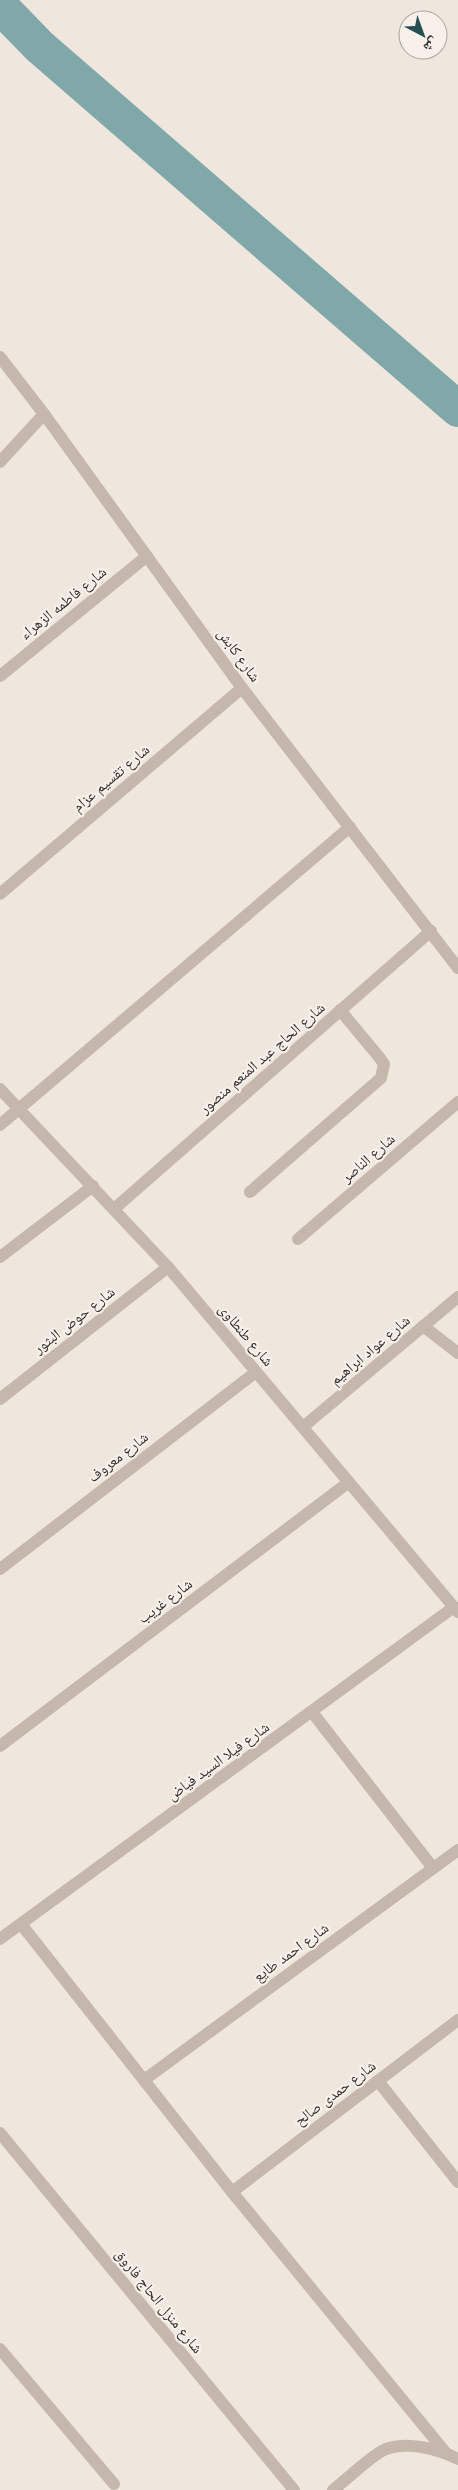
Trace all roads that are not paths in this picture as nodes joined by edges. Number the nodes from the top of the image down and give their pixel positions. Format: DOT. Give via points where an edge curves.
graph roads {
  1 [pos="0,357"];
  2 [pos="44,414"];
  3 [pos="0,462"];
  4 [pos="147,556"];
  5 [pos="0,676"];
  6 [pos="242,688"];
  7 [pos="350,827"];
  8 [pos="0,894"];
  9 [pos="431,931"];
  10 [pos="458,968"];
  11 [pos="340,1010"];
  12 [pos="0,1089"];
  13 [pos="458,1102"];
  14 [pos="21,1109"];
  15 [pos="0,1126"];
  16 [pos="92,1186"];
  17 [pos="250,1192"];
  18 [pos="114,1209"];
  19 [pos="298,1239"];
  20 [pos="0,1257"];
  21 [pos="168,1267"];
  22 [pos="458,1297"];
  23 [pos="423,1326"];
  24 [pos="458,1353"];
  25 [pos="256,1372"];
  26 [pos="0,1399"];
  27 [pos="303,1427"];
  28 [pos="349,1482"];
  29 [pos="0,1569"];
  30 [pos="456,1609"];
  31 [pos="312,1712"];
  32 [pos="0,1746"];
  33 [pos="458,1850"];
  34 [pos="433,1868"];
  35 [pos="21,1924"];
  36 [pos="0,1940"];
  37 [pos="458,2020"];
  38 [pos="144,2080"];
  39 [pos="378,2080"];
  40 [pos="0,2133"];
  41 [pos="458,2182"];
  42 [pos="232,2192"];
  43 [pos="0,2349"];
  44 [pos="446,2453"];
  45 [pos="458,2459"];
  46 [pos="114,2484"];
  47 [pos="294,2490"];
  48 [pos="333,2490"];
  1 -- 2 [label="street, شارع كابش"];
  2 -- 3 [label="street"];
  2 -- 4 [label="street, شارع كابش"];
  4 -- 5 [label="street, شارع فاطمه الزهراء"];
  4 -- 6 [label="street, شارع كابش"];
  6 -- 7 [label="street, شارع كابش"];
  6 -- 8 [label="street, شارع تقسيم عزام"];
  7 -- 9 [label="street, شارع كابش"];
  7 -- 14 [label="street"];
  9 -- 10 [label="street, شارع كابش"];
  9 -- 11 [label="street, شارع الحاج عبد المنعم منصور"];
  11 -- 17 [label="street" via="384,1064 381,1078"];
  11 -- 18 [label="street, شارع الحاج عبد المنعم منصور"];
  12 -- 14 [label="street, شارع طنطاوى"];
  13 -- 19 [label="street, شارع الناصر"];
  14 -- 15 [label="street"];
  14 -- 16 [label="street, شارع طنطاوى"];
  16 -- 18 [label="street, شارع طنطاوى"];
  16 -- 20 [label="street"];
  18 -- 21 [label="street, شارع طنطاوى"];
  21 -- 25 [label="street, شارع طنطاوى"];
  21 -- 26 [label="street, شارع حوض البثور"];
  22 -- 23 [label="street, شارع عواد ابراهيم"];
  23 -- 24 [label="street"];
  23 -- 27 [label="street, شارع عواد ابراهيم"];
  25 -- 27 [label="street, شارع طنطاوى"];
  25 -- 29 [label="street, شارع معروف"];
  27 -- 28 [label="street, شارع طنطاوى"];
  28 -- 30 [label="street, شارع طنطاوى"];
  28 -- 32 [label="street, شارع غريب"];
  30 -- 31 [label="street, شارع فيلا السيد فياض"];
  31 -- 34 [label="street"];
  31 -- 35 [label="street, شارع فيلا السيد فياض"];
  33 -- 34 [label="street, شارع احمد طايع"];
  34 -- 38 [label="street, شارع احمد طايع"];
  35 -- 36 [label="street, شارع فيلا السيد فياض"];
  35 -- 38 [label="street"];
  37 -- 39 [label="street, شارع حمدى صالح"];
  38 -- 42 [label="street"];
  39 -- 41 [label="street"];
  39 -- 42 [label="street, شارع حمدى صالح"];
  40 -- 47 [label="street, شارع منزل الحاج فاروق"];
  42 -- 44 [label="street"];
  43 -- 46 [label="street"];
  44 -- 45 [label="street"];
  44 -- 48 [label="street" via="405,2446 385,2449"];
}
